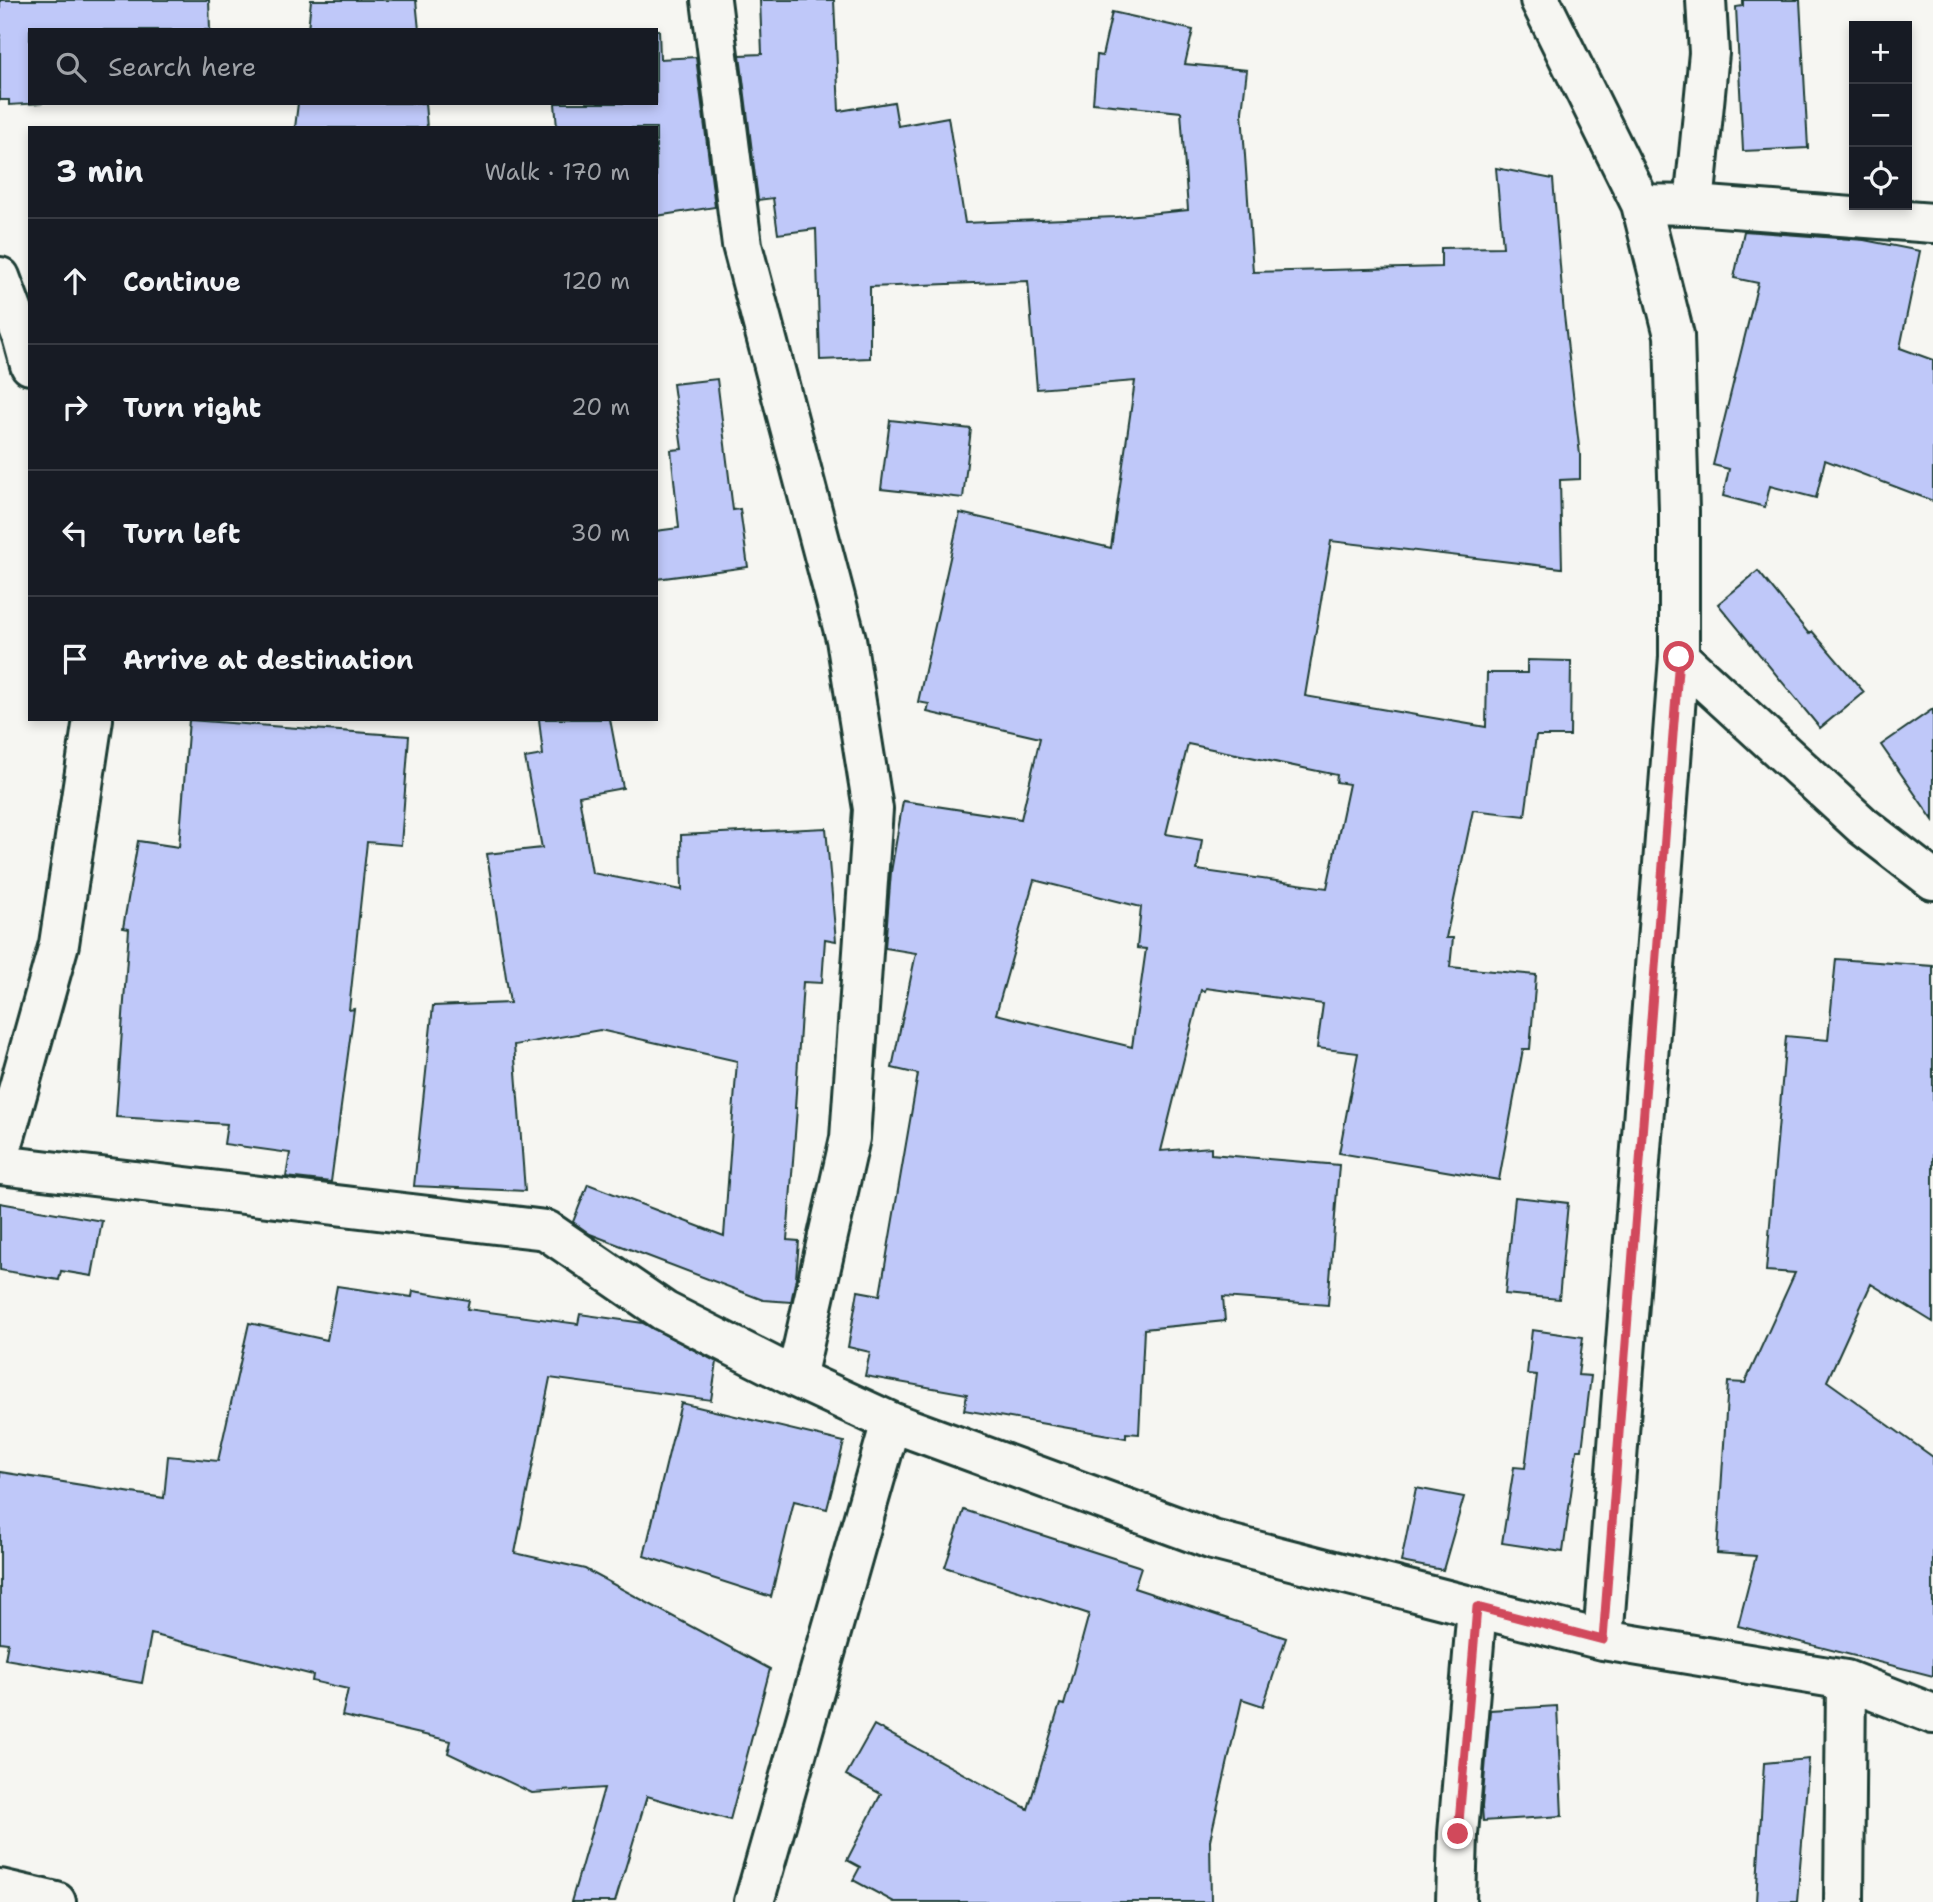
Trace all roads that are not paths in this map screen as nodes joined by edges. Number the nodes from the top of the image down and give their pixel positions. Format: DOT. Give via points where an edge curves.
graph roads {
  1 [pos="712,0"];
  2 [pos="1706,0"];
  3 [pos="1545,1"];
  4 [pos="1641,204"];
  5 [pos="1694,205"];
  6 [pos="1933,223"];
  7 [pos="0,277"];
  8 [pos="28,358"];
  9 [pos="1679,657"];
  10 [pos="93,721"];
  11 [pos="1933,880"];
  12 [pos="0,1155"];
  13 [pos="0,1165"];
  14 [pos="796,1378"];
  15 [pos="891,1422"];
  16 [pos="1477,1607"];
  17 [pos="1603,1640"];
  18 [pos="1846,1680"];
  19 [pos="1933,1714"];
  20 [pos="0,1889"];
  21 [pos="56,1902"];
  22 [pos="754,1902"];
  23 [pos="1457,1902"];
  24 [pos="1843,1902"];
  1 -- 14 [label="street" via="742,245 846,639 873,809 850,1138"];
  2 -- 5 [label="street" via="1709,53"];
  3 -- 4 [label="street"];
  4 -- 5 [label="street"];
  4 -- 9 [label="street" via="1674,335"];
  5 -- 6 [label="street"];
  7 -- 8 [label="street"];
  9 -- 11 [label="street" via="1863,826"];
  9 -- 17 [label="street"];
  10 -- 12 [label="street" via="59,944"];
  13 -- 14 [label="street" via="546,1230 664,1311"];
  14 -- 15 [label="street"];
  15 -- 16 [label="street" via="1213,1540"];
  15 -- 22 [label="street"];
  16 -- 17 [label="street"];
  16 -- 23 [label="street" via="1458,1834"];
  17 -- 18 [label="street"];
  18 -- 19 [label="street"];
  18 -- 24 [label="street"];
  20 -- 21 [label="street"];
}
